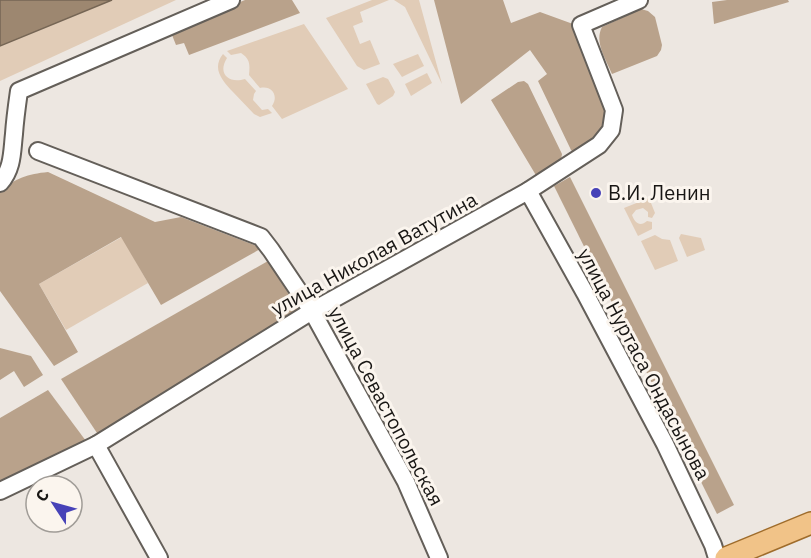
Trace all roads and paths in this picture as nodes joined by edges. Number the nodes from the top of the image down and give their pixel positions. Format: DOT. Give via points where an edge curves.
graph roads {
  1 [pos="231,0"];
  2 [pos="639,0"];
  3 [pos="38,151"];
  4 [pos="0,183"];
  5 [pos="528,191"];
  6 [pos="312,311"];
  7 [pos="96,445"];
  8 [pos="0,491"];
  9 [pos="811,523"];
  10 [pos="159,558"];
  11 [pos="439,558"];
  12 [pos="717,558"];
  13 [pos="726,558"];
  1 -- 4 [label="street" via="19,91 12,160"];
  2 -- 5 [label="street, улица Николая Ватутина" via="581,25 615,110 611,130 599,144"];
  3 -- 6 [label="street, улица Севастопольская" via="261,237"];
  5 -- 6 [label="street, улица Николая Ватутина"];
  5 -- 12 [label="street, улица Нуртаса Ондасынова" via="665,444"];
  6 -- 7 [label="street, улица Николая Ватутина"];
  6 -- 11 [label="street, улица Севастопольская" via="406,482"];
  7 -- 8 [label="street, улица Николая Ватутина"];
  7 -- 10 [label="street"];
  9 -- 13 [label="main road"];
}
